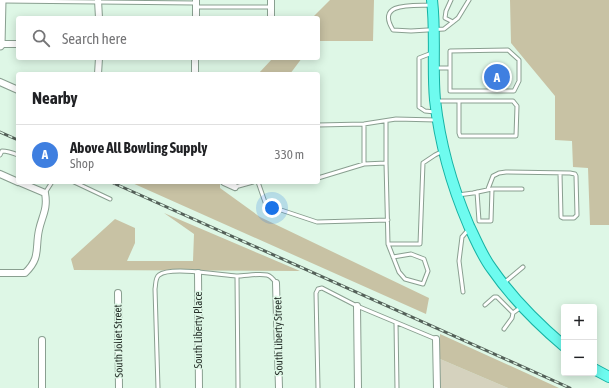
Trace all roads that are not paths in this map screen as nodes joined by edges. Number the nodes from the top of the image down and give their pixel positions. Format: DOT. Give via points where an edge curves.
graph roads {
  1 [pos="451,0"];
  2 [pos="468,0"];
  3 [pos="1,1"];
  4 [pos="98,1"];
  5 [pos="433,2"];
  6 [pos="196,3"];
  7 [pos="271,3"];
  8 [pos="99,16"];
  9 [pos="196,16"];
  10 [pos="271,16"];
  11 [pos="453,22"];
  12 [pos="433,30"];
  13 [pos="0,44"];
  14 [pos="16,44"];
  15 [pos="434,53"];
  16 [pos="98,60"];
  17 [pos="196,60"];
  18 [pos="434,68"];
  19 [pos="450,68"];
  20 [pos="98,72"];
  21 [pos="195,72"];
  22 [pos="0,82"];
  23 [pos="16,89"];
  24 [pos="435,101"];
  25 [pos="459,101"];
  26 [pos="437,116"];
  27 [pos="386,121"];
  28 [pos="364,124"];
  29 [pos="320,125"];
  30 [pos="443,151"];
  31 [pos="16,154"];
  32 [pos="0,155"];
  33 [pos="386,163"];
  34 [pos="364,164"];
  35 [pos="560,173"];
  36 [pos="0,174"];
  37 [pos="320,177"];
  38 [pos="16,181"];
  39 [pos="24,184"];
  40 [pos="51,184"];
  41 [pos="78,184"];
  42 [pos="228,184"];
  43 [pos="246,184"];
  44 [pos="259,184"];
  45 [pos="235,187"];
  46 [pos="490,189"];
  47 [pos="522,189"];
  48 [pos="477,192"];
  49 [pos="45,193"];
  50 [pos="456,195"];
  51 [pos="110,199"];
  52 [pos="388,220"];
  53 [pos="470,228"];
  54 [pos="388,244"];
  55 [pos="393,257"];
  56 [pos="523,267"];
  57 [pos="0,273"];
  58 [pos="198,273"];
  59 [pos="236,276"];
  60 [pos="276,283"];
  61 [pos="503,283"];
  62 [pos="462,292"];
  63 [pos="118,293"];
  64 [pos="485,305"];
  65 [pos="357,306"];
  66 [pos="522,306"];
  67 [pos="513,313"];
  68 [pos="396,323"];
  69 [pos="504,329"];
  70 [pos="436,339"];
  71 [pos="42,340"];
  72 [pos="561,343"];
  73 [pos="597,371"];
  74 [pos="609,377"];
  75 [pos="42,388"];
  76 [pos="119,388"];
  77 [pos="158,388"];
  78 [pos="198,388"];
  79 [pos="238,388"];
  80 [pos="279,388"];
  81 [pos="318,388"];
  82 [pos="358,388"];
  83 [pos="397,388"];
  84 [pos="437,388"];
  1 -- 11 [label="lane" via="445,18"];
  2 -- 11 [label="lane"];
  3 -- 4 [label="lane"];
  3 -- 13 [label="main road"];
  4 -- 6 [label="lane"];
  4 -- 8 [label="street"];
  5 -- 12 [label="main road"];
  5 -- 12 [label="lane" via="394,8 389,21 393,30"];
  6 -- 7 [label="lane"];
  6 -- 9 [label="street"];
  7 -- 10 [label="street"];
  11 -- 12 [label="lane" via="444,29"];
  12 -- 15 [label="main road"];
  13 -- 14 [label="street"];
  15 -- 18 [label="main road"];
  15 -- 26 [label="lane" via="419,58 419,107"];
  16 -- 20 [label="street"];
  17 -- 21 [label="street"];
  18 -- 19 [label="lane"];
  18 -- 24 [label="main road"];
  19 -- 19 [label="lane" via="450,51 508,50 519,60 519,81 514,91 450,91"];
  22 -- 23 [label="street"];
  24 -- 25 [label="lane"];
  24 -- 26 [label="main road"];
  25 -- 25 [label="lane" via="513,101 517,106 516,136 460,136"];
  26 -- 27 [label="lane"];
  26 -- 30 [label="main road"];
  27 -- 28 [label="lane"];
  27 -- 33 [label="lane"];
  28 -- 29 [label="lane"];
  28 -- 34 [label="lane"];
  30 -- 50 [label="main road"];
  30 -- 54 [label="lane" via="423,163 420,244"];
  31 -- 32 [label="lane" via="2,151"];
  33 -- 34 [label="lane"];
  33 -- 52 [label="lane"];
  34 -- 37 [label="lane"];
  35 -- 35 [label="lane" via="576,176 577,215 574,218 561,217"];
  35 -- 46 [label="lane" via="499,173 493,176"];
  36 -- 38 [label="street"];
  39 -- 49 [label="street"];
  40 -- 49 [label="lane"];
  41 -- 51 [label="lane"];
  42 -- 45 [label="street"];
  43 -- 45 [label="lane"];
  44 -- 52 [label="lane" via="266,205 317,222"];
  46 -- 47 [label="lane"];
  46 -- 48 [label="lane"];
  46 -- 48 [label="lane" via="491,221 479,221"];
  48 -- 50 [label="lane"];
  49 -- 57 [label="street" via="46,209 39,230 33,266 26,273"];
  50 -- 53 [label="main road"];
  52 -- 54 [label="lane"];
  53 -- 61 [label="main road" via="491,268"];
  53 -- 62 [label="lane" via="462,237 459,260"];
  54 -- 55 [label="lane"];
  55 -- 55 [label="lane" via="405,279 423,284 428,271 424,259 411,254"];
  56 -- 61 [label="lane"];
  58 -- 59 [label="lane"];
  58 -- 77 [label="lane" via="168,271 156,279"];
  58 -- 78 [label="street, South Liberty Place"];
  59 -- 60 [label="lane" via="268,275"];
  59 -- 79 [label="lane"];
  60 -- 80 [label="street, South Liberty Street"];
  61 -- 66 [label="main road"];
  63 -- 76 [label="street, South Joliet Street"];
  64 -- 67 [label="lane" via="497,297"];
  65 -- 68 [label="lane"];
  65 -- 81 [label="lane" via="322,288 316,292"];
  65 -- 82 [label="street"];
  66 -- 67 [label="lane"];
  66 -- 72 [label="main road"];
  67 -- 69 [label="lane"];
  68 -- 70 [label="lane"];
  68 -- 83 [label="lane"];
  70 -- 84 [label="street"];
  71 -- 75 [label="street"];
  73 -- 74 [label="main road"];
}
